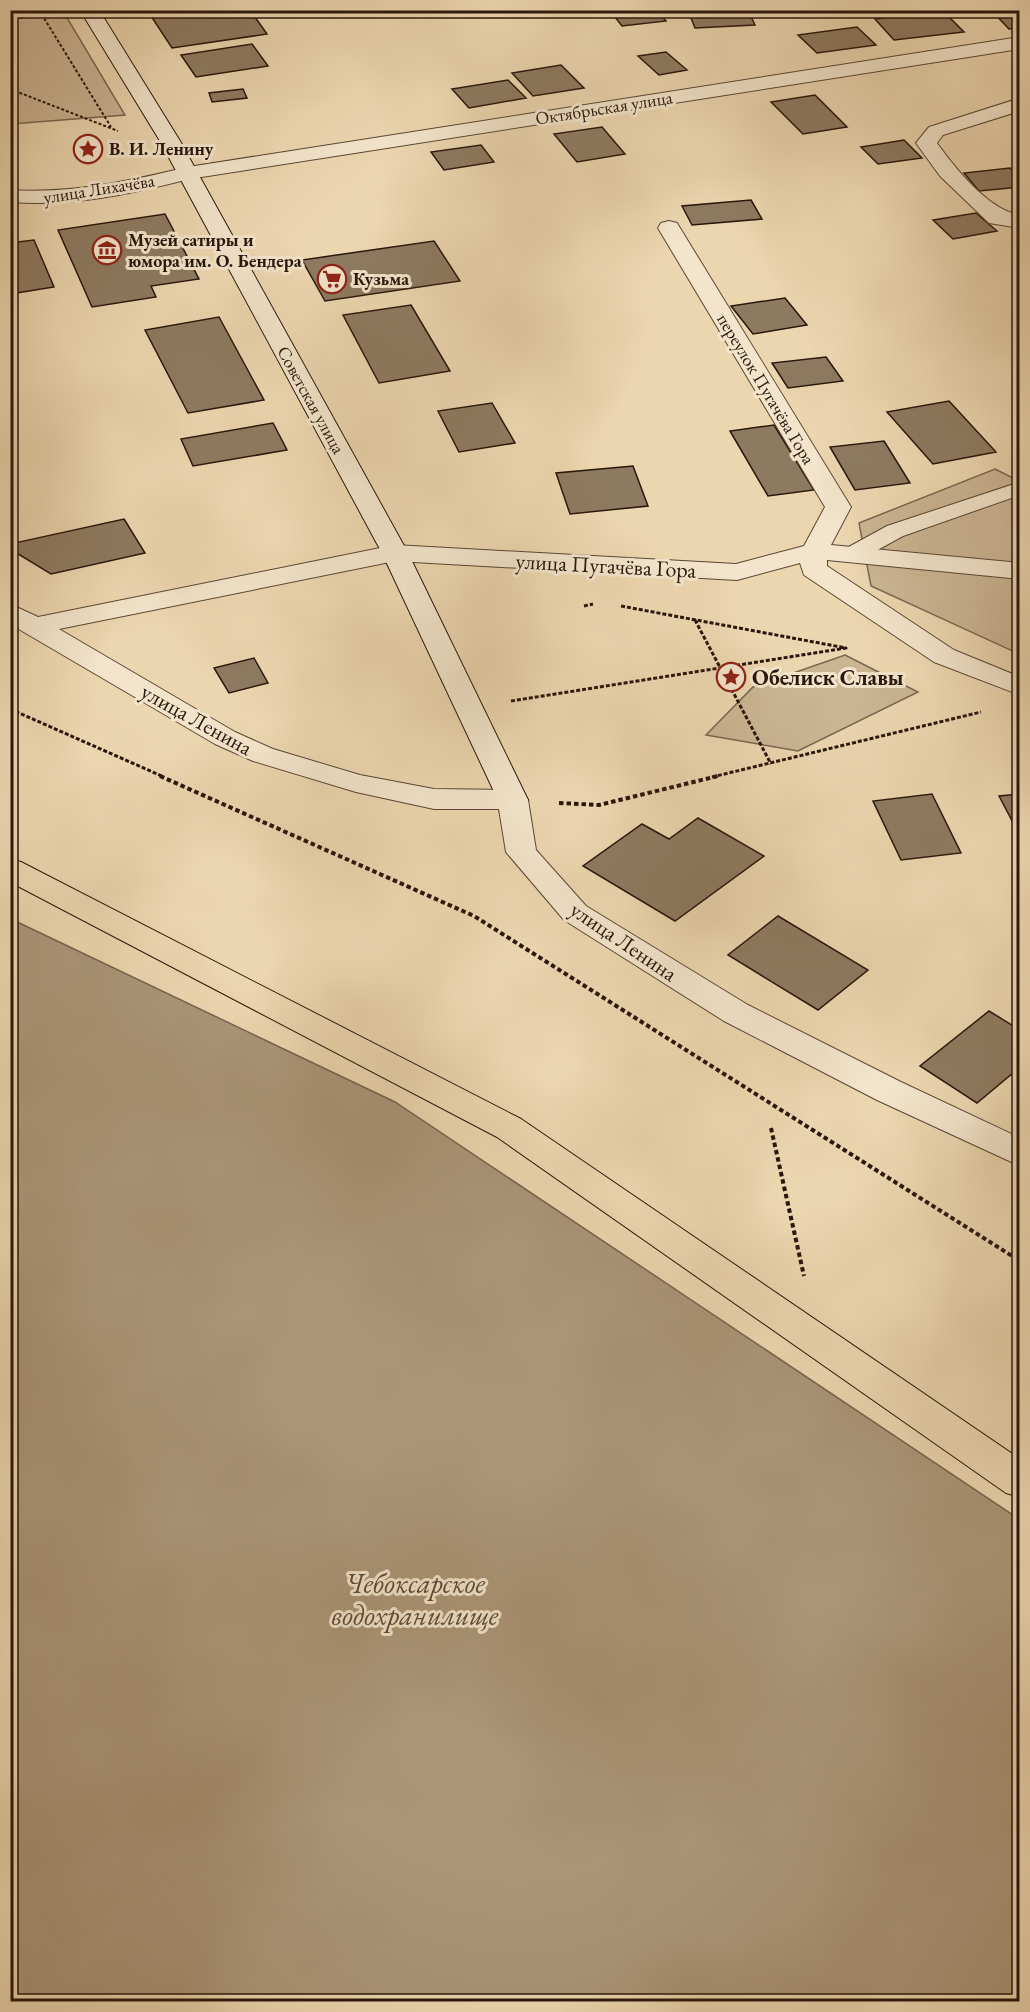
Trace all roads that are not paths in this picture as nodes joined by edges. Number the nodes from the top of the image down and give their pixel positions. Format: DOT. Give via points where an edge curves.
graph roads {
  1 [pos="89,10"];
  2 [pos="1020,43"];
  3 [pos="1020,105"];
  4 [pos="188,174"];
  5 [pos="15,205"];
  6 [pos="1020,222"];
  7 [pos="669,228"];
  8 [pos="1020,488"];
  9 [pos="814,550"];
  10 [pos="395,553"];
  11 [pos="853,554"];
  12 [pos="1020,571"];
  13 [pos="22,619"];
  14 [pos="1020,687"];
  15 [pos="513,800"];
  16 [pos="10,869"];
  17 [pos="1020,1153"];
  18 [pos="1020,1481"];
  1 -- 4 [label="street, Советская улица"];
  2 -- 4 [label="street, Октябрьская улица"];
  3 -- 6 [label="street" via="936,131 926,143 947,172 997,218"];
  4 -- 5 [label="street, улица Лихачёва" via="120,190"];
  4 -- 10 [label="street, Советская улица"];
  7 -- 9 [label="street, переулок Пугачёва Гора" via="837,507"];
  8 -- 11 [label="lane" via="895,531"];
  9 -- 10 [label="street, улица Пугачёва Гора" via="736,572"];
  9 -- 11 [label="street, улица Пугачёва Гора"];
  9 -- 14 [label="street" via="813,569 822,575 945,656"];
  10 -- 13 [label="street, улица Пугачёва Гора"];
  10 -- 15 [label="street, Советская улица"];
  11 -- 12 [label="street, улица Пугачёва Гора"];
  13 -- 15 [label="street, улица Ленина" via="225,738 263,755 356,783 434,799"];
  15 -- 17 [label="street, улица Ленина" via="521,852 575,914 736,1013"];
  16 -- 18 [label="main road" via="510,1128"];
}
